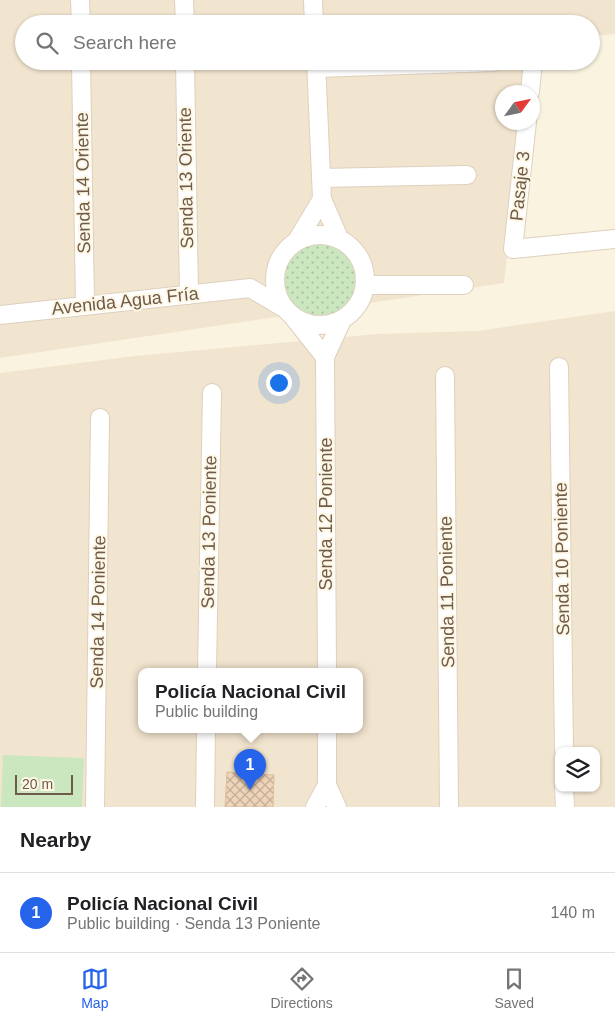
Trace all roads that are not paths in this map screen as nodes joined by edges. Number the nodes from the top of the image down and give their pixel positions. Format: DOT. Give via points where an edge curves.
graph roads {
  1 [pos="80,0"];
  2 [pos="184,0"];
  3 [pos="313,0"];
  4 [pos="81,15"];
  5 [pos="185,15"];
  6 [pos="314,15"];
  7 [pos="81,70"];
  8 [pos="185,70"];
  9 [pos="316,70"];
  10 [pos="532,70"];
  11 [pos="531,85"];
  12 [pos="526,130"];
  13 [pos="467,175"];
  14 [pos="321,178"];
  15 [pos="322,199"];
  16 [pos="338,238"];
  17 [pos="298,239"];
  18 [pos="615,239"];
  19 [pos="283,252"];
  20 [pos="464,284"];
  21 [pos="365,285"];
  22 [pos="250,288"];
  23 [pos="189,295"];
  24 [pos="85,305"];
  25 [pos="288,312"];
  26 [pos="0,315"];
  27 [pos="342,320"];
  28 [pos="325,357"];
  29 [pos="559,367"];
  30 [pos="445,376"];
  31 [pos="212,393"];
  32 [pos="100,418"];
  33 [pos="207,668"];
  34 [pos="327,668"];
  35 [pos="206,733"];
  36 [pos="327,733"];
  37 [pos="564,747"];
  38 [pos="327,784"];
  39 [pos="564,792"];
  40 [pos="95,807"];
  41 [pos="204,807"];
  42 [pos="314,807"];
  43 [pos="337,807"];
  44 [pos="449,807"];
  45 [pos="565,807"];
  1 -- 4 [label="street"];
  2 -- 5 [label="street"];
  3 -- 6 [label="street"];
  7 -- 24 [label="street, Senda 14 Oriente"];
  8 -- 23 [label="street, Senda 13 Oriente"];
  9 -- 14 [label="street"];
  10 -- 11 [label="street"];
  12 -- 18 [label="street, Pasaje 3" via="513,249"];
  13 -- 14 [label="street"];
  14 -- 15 [label="street"];
  15 -- 16 [label="street"];
  15 -- 17 [label="street"];
  16 -- 17 [label="street" via="311,234"];
  16 -- 21 [label="street" via="360,257"];
  17 -- 19 [label="street"];
  19 -- 22 [label="street"];
  19 -- 25 [label="street" via="277,263 275,286 278,298"];
  20 -- 21 [label="street"];
  21 -- 27 [label="street" via="361,299"];
  22 -- 23 [label="street, Avenida Agua Fría"];
  22 -- 25 [label="street"];
  23 -- 24 [label="street, Avenida Agua Fría"];
  24 -- 26 [label="street, Avenida Agua Fría"];
  25 -- 27 [label="street" via="312,325"];
  25 -- 28 [label="street"];
  27 -- 28 [label="street, Senda 12 Poniente"];
  28 -- 34 [label="street, Senda 12 Poniente"];
  29 -- 37 [label="street, Senda 10 Poniente"];
  30 -- 44 [label="street, Senda 11 Poniente"];
  31 -- 33 [label="street, Senda 13 Poniente"];
  32 -- 40 [label="street, Senda 14 Poniente"];
  35 -- 41 [label="street"];
  36 -- 38 [label="street"];
  38 -- 42 [label="street"];
  38 -- 43 [label="street"];
  39 -- 45 [label="street"];
}
